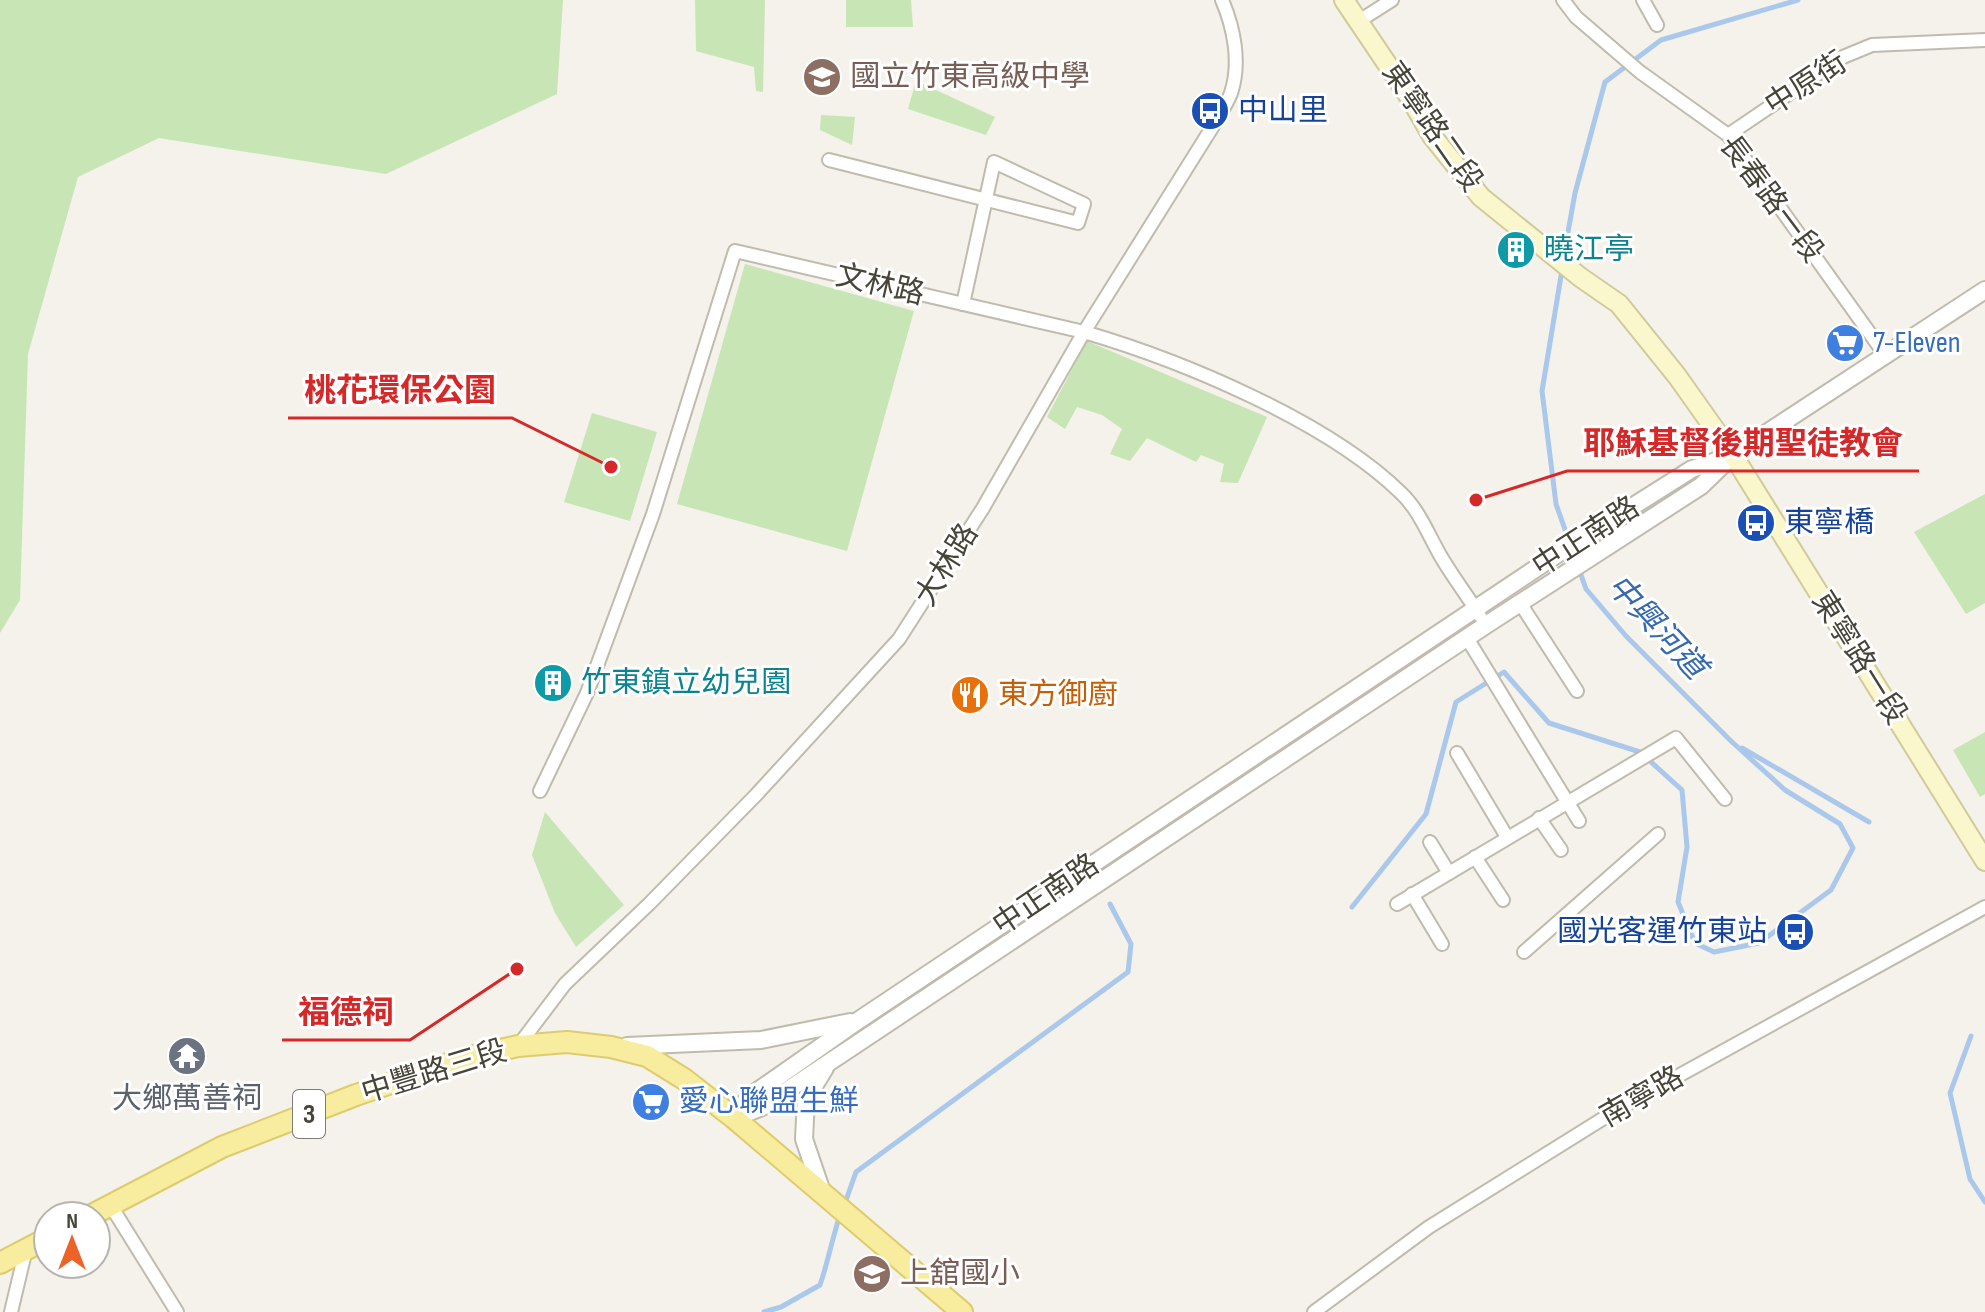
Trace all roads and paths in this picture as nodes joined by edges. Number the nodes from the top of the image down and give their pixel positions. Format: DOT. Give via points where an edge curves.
graph roads {
  1 [pos="1222,0"];
  2 [pos="1344,0"];
  3 [pos="1392,0"];
  4 [pos="1563,0"];
  5 [pos="1643,0"];
  6 [pos="1359,21"];
  7 [pos="1657,25"];
  8 [pos="1985,40"];
  9 [pos="1728,135"];
  10 [pos="829,160"];
  11 [pos="985,200"];
  12 [pos="1985,290"];
  13 [pos="963,304"];
  14 [pos="1084,332"];
  15 [pos="1886,356"];
  16 [pos="1733,455"];
  17 [pos="1520,603"];
  18 [pos="1476,609"];
  19 [pos="1486,625"];
  20 [pos="1467,638"];
  21 [pos="1577,691"];
  22 [pos="1457,753"];
  23 [pos="540,791"];
  24 [pos="1725,799"];
  25 [pos="1567,801"];
  26 [pos="1539,818"];
  27 [pos="1579,821"];
  28 [pos="1658,834"];
  29 [pos="1507,837"];
  30 [pos="1430,842"];
  31 [pos="1561,850"];
  32 [pos="1475,857"];
  33 [pos="1985,861"];
  34 [pos="1449,873"];
  35 [pos="1412,894"];
  36 [pos="1503,900"];
  37 [pos="1397,904"];
  38 [pos="1985,907"];
  39 [pos="1442,944"];
  40 [pos="1524,952"];
  41 [pos="859,1020"];
  42 [pos="518,1046"];
  43 [pos="611,1047"];
  44 [pos="831,1060"];
  45 [pos="734,1118"];
  46 [pos="823,1194"];
  47 [pos="112,1205"];
  48 [pos="112,1208"];
  49 [pos="32,1246"];
  50 [pos="26,1249"];
  51 [pos="0,1263"];
  52 [pos="11,1312"];
  53 [pos="177,1312"];
  54 [pos="962,1312"];
  55 [pos="1314,1312"];
  1 -- 14 [label="street, 大林路" via="1235,38 1231,92"];
  2 -- 6 [label="main road, 東寧路二段"];
  3 -- 6 [label="street"];
  4 -- 9 [label="street, 長春路一段" via="1640,72"];
  5 -- 7 [label="street"];
  6 -- 16 [label="main road, 東寧路二段" via="1432,136 1481,197 1619,304"];
  8 -- 9 [label="street, 中原街" via="1872,45 1843,57"];
  9 -- 15 [label="street, 長春路一段"];
  10 -- 11 [label="street"];
  11 -- 11 [label="street" via="994,162 1084,204 1078,223"];
  11 -- 13 [label="street"];
  12 -- 15 [label="street"];
  13 -- 14 [label="street, 文林路"];
  13 -- 23 [label="street, 文林路" via="735,251 653,514 587,693"];
  14 -- 18 [label="street, 文林路" via="1220,383 1359,456 1403,495"];
  14 -- 42 [label="street, 大林路" via="983,508 899,639 756,795 565,984"];
  15 -- 16 [label="street"];
  16 -- 17 [label="street, 中正南路" via="1701,486"];
  16 -- 18 [label="street, 中正南路" via="1692,469"];
  16 -- 33 [label="main road, 東寧路一段"];
  17 -- 19 [label="street, 中正南路"];
  17 -- 21 [label="street"];
  18 -- 19 [label="street, 文林路"];
  18 -- 41 [label="street, 中正南路"];
  19 -- 20 [label="street, 中正南路"];
  20 -- 25 [label="street"];
  20 -- 44 [label="street, 中正南路"];
  22 -- 29 [label="street"];
  24 -- 25 [label="street" via="1676,738"];
  25 -- 26 [label="street"];
  25 -- 27 [label="street"];
  26 -- 29 [label="street"];
  26 -- 31 [label="street"];
  28 -- 40 [label="street"];
  29 -- 32 [label="street"];
  30 -- 34 [label="street"];
  32 -- 34 [label="street"];
  32 -- 36 [label="street"];
  34 -- 35 [label="street"];
  35 -- 37 [label="street"];
  35 -- 39 [label="street"];
  38 -- 55 [label="street, 南寧路" via="1620,1108 1429,1227"];
  41 -- 43 [label="street" via="761,1040"];
  41 -- 45 [label="street, 中正南路" via="749,1097"];
  42 -- 43 [label="main road, 中豐路三段 / 3" via="567,1042"];
  42 -- 47 [label="main road, 中豐路三段 / 3" via="442,1065 237,1141"];
  43 -- 45 [label="main road, 中豐路三段 / 3" via="647,1056"];
  44 -- 45 [label="street, 中正南路" via="762,1107"];
  44 -- 46 [label="street" via="806,1099 804,1139"];
  45 -- 46 [label="main road, 3"];
  46 -- 54 [label="main road, 3"];
  48 -- 53 [label="street"];
  49 -- 50 [label="main road"];
  50 -- 51 [label="main road"];
  50 -- 52 [label="street"];
}
